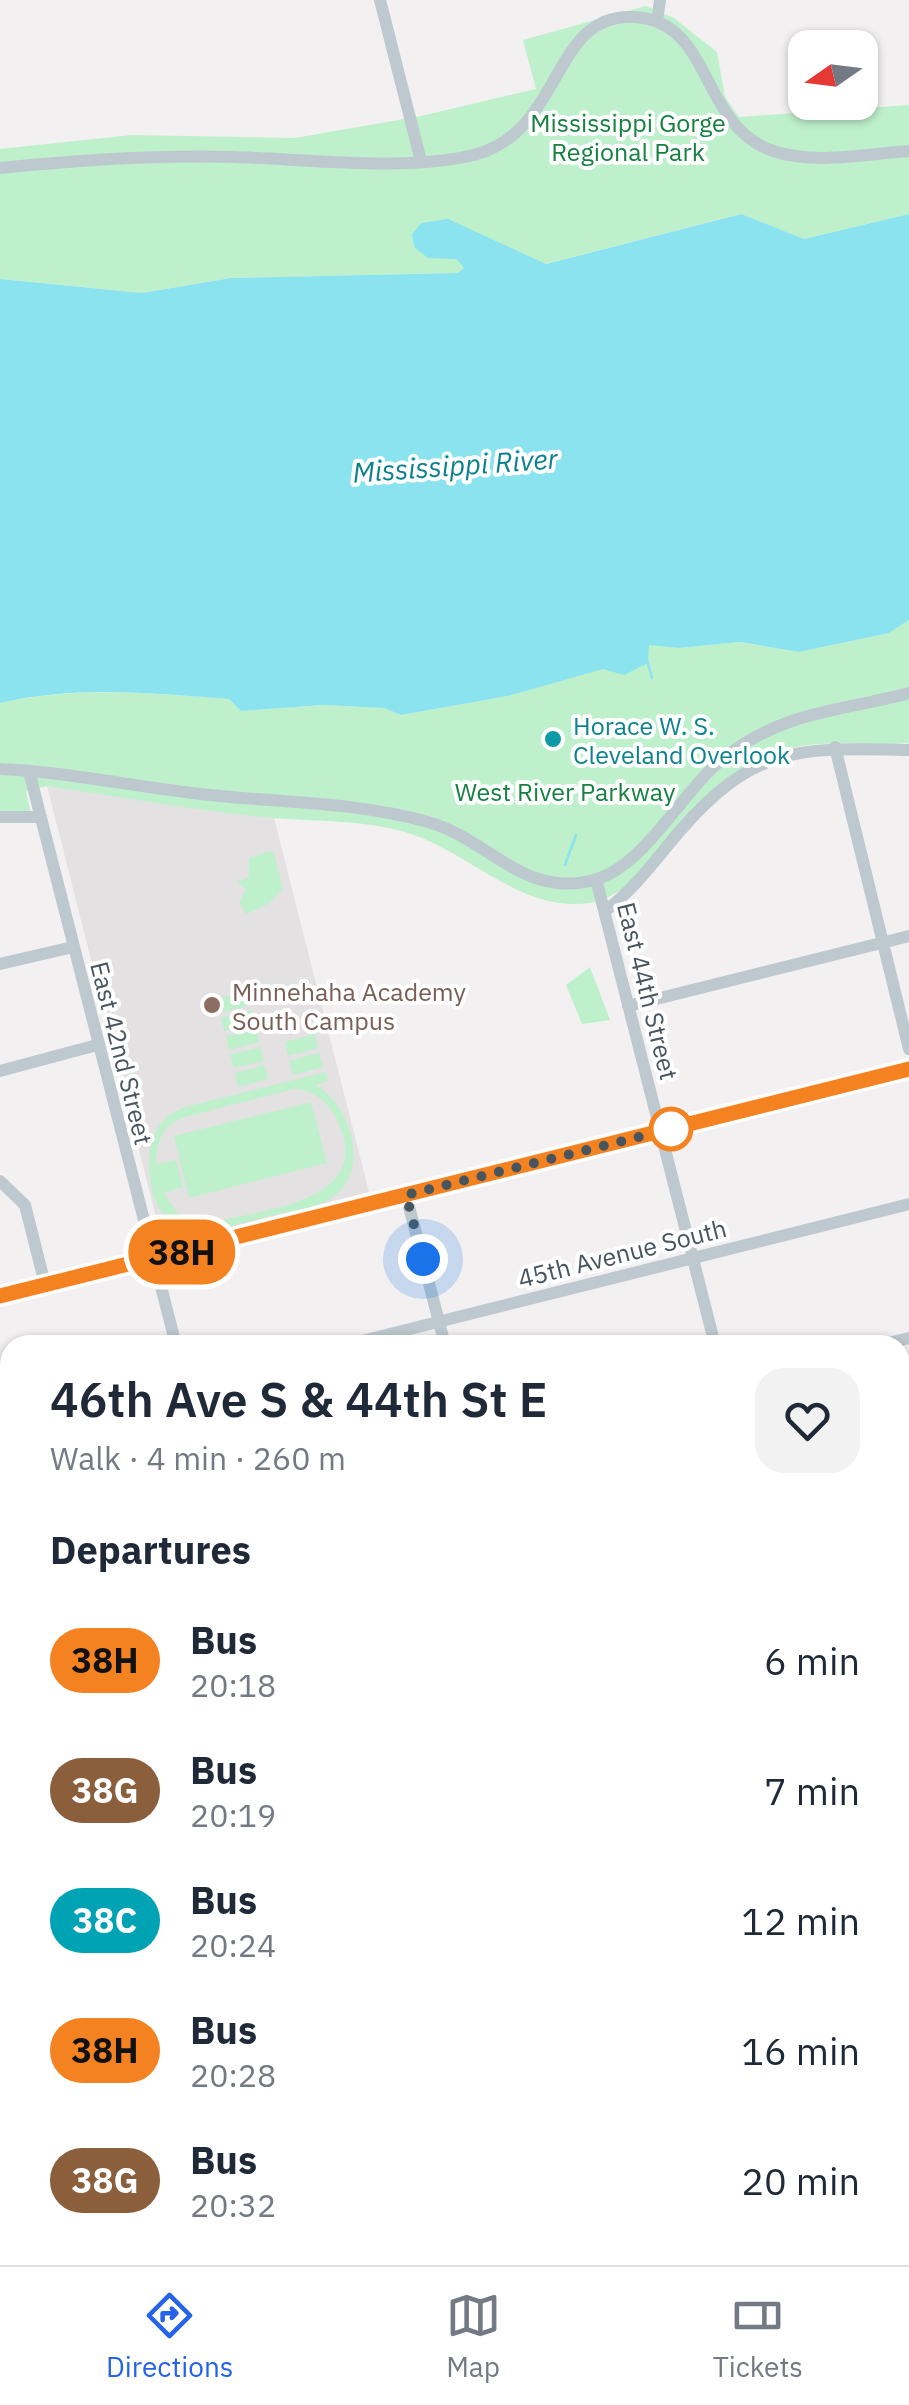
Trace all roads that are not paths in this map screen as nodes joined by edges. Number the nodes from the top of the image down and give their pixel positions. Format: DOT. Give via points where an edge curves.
graph roads {
  1 [pos="380,0"];
  2 [pos="660,0"];
  3 [pos="657,22"];
  4 [pos="909,150"];
  5 [pos="421,161"];
  6 [pos="0,168"];
  7 [pos="909,693"];
  8 [pos="834,747"];
  9 [pos="909,750"];
  10 [pos="0,769"];
  11 [pos="29,771"];
  12 [pos="0,817"];
  13 [pos="41,817"];
  14 [pos="596,880"];
  15 [pos="605,911"];
  16 [pos="909,936"];
  17 [pos="883,943"];
  18 [pos="72,947"];
  19 [pos="0,964"];
  20 [pos="628,1006"];
  21 [pos="98,1045"];
  22 [pos="909,1049"];
  23 [pos="909,1068"];
  24 [pos="0,1071"];
  25 [pos="659,1132"];
  26 [pos="0,1182"];
  27 [pos="406,1195"];
  28 [pos="909,1204"];
  29 [pos="692,1259"];
  30 [pos="151,1260"];
  31 [pos="45,1284"];
  32 [pos="0,1296"];
  33 [pos="439,1322"];
  34 [pos="173,1335"];
  35 [pos="386,1335"];
  36 [pos="442,1335"];
  37 [pos="713,1335"];
  1 -- 5 [label="street"];
  2 -- 3 [label="street"];
  3 -- 4 [label="street" via="686,41 726,118 764,146 816,156"];
  3 -- 5 [label="street" via="624,17 593,28 518,132 481,152"];
  5 -- 6 [label="street" via="136,155"];
  7 -- 14 [label="street" via="803,714 748,740 696,783 630,861"];
  8 -- 9 [label="street"];
  8 -- 15 [label="street" via="786,753 744,774 706,804"];
  8 -- 17 [label="street"];
  10 -- 11 [label="street"];
  11 -- 13 [label="street, East 42nd Street"];
  11 -- 14 [label="street" via="378,812 446,829 532,879"];
  12 -- 13 [label="street"];
  13 -- 18 [label="street, East 42nd Street"];
  14 -- 15 [label="street, East 44th Street"];
  15 -- 20 [label="street, East 44th Street"];
  16 -- 17 [label="street"];
  17 -- 20 [label="street"];
  17 -- 22 [label="street"];
  18 -- 19 [label="street"];
  18 -- 21 [label="street, East 42nd Street"];
  20 -- 25 [label="street, East 44th Street"];
  21 -- 24 [label="street"];
  21 -- 30 [label="street, East 42nd Street"];
  23 -- 25 [label="street"];
  25 -- 27 [label="street"];
  25 -- 29 [label="street, East 44th Street"];
  26 -- 31 [label="street" via="25,1205"];
  27 -- 30 [label="street"];
  27 -- 33 [label="street"];
  28 -- 29 [label="street, 45th Avenue South"];
  29 -- 33 [label="street, 45th Avenue South"];
  29 -- 37 [label="street, East 44th Street"];
  30 -- 31 [label="street"];
  30 -- 34 [label="street, East 42nd Street"];
  31 -- 32 [label="street"];
  33 -- 35 [label="street, 45th Avenue South"];
  33 -- 36 [label="street"];
}
